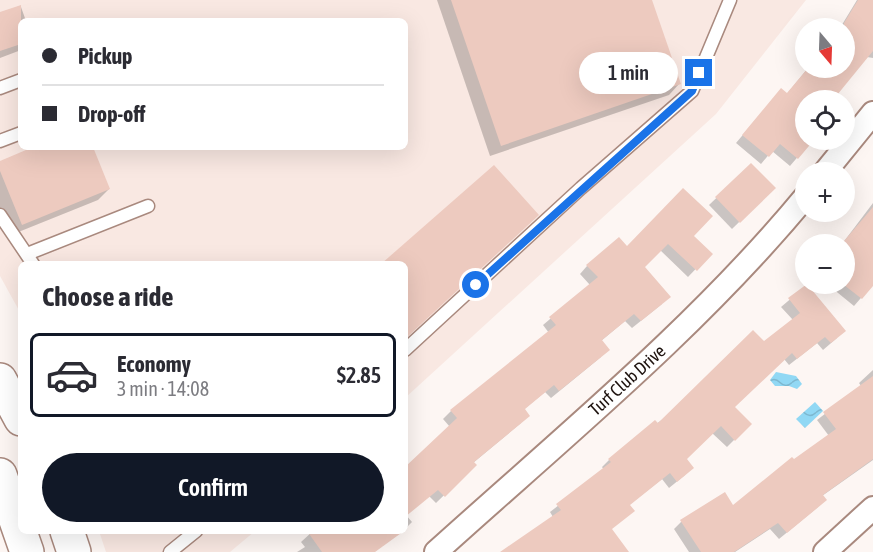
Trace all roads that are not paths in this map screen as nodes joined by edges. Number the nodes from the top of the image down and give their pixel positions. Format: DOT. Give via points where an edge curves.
graph roads {
  1 [pos="730,0"];
  2 [pos="18,81"];
  3 [pos="0,88"];
  4 [pos="873,113"];
  5 [pos="18,134"];
  6 [pos="0,141"];
  7 [pos="833,162"];
  8 [pos="148,206"];
  9 [pos="795,209"];
  10 [pos="0,214"];
  11 [pos="30,259"];
  12 [pos="408,347"];
  13 [pos="0,380"];
  14 [pos="18,413"];
  15 [pos="0,475"];
  16 [pos="873,508"];
  17 [pos="18,526"];
  18 [pos="21,534"];
  19 [pos="68,534"];
  20 [pos="192,534"];
  21 [pos="27,552"];
  22 [pos="74,552"];
  23 [pos="171,552"];
  24 [pos="436,552"];
  25 [pos="825,552"];
  1 -- 12 [label="lane" via="692,91"];
  2 -- 3 [label="lane"];
  4 -- 7 [label="street"];
  5 -- 6 [label="lane"];
  8 -- 11 [label="lane"];
  9 -- 24 [label="street, Turf Club Drive" via="665,346"];
  10 -- 11 [label="lane"];
  13 -- 14 [label="main road"];
  15 -- 17 [label="main road"];
  16 -- 25 [label="street"];
  18 -- 21 [label="main road"];
  19 -- 22 [label="main road"];
  20 -- 23 [label="lane"];
}
